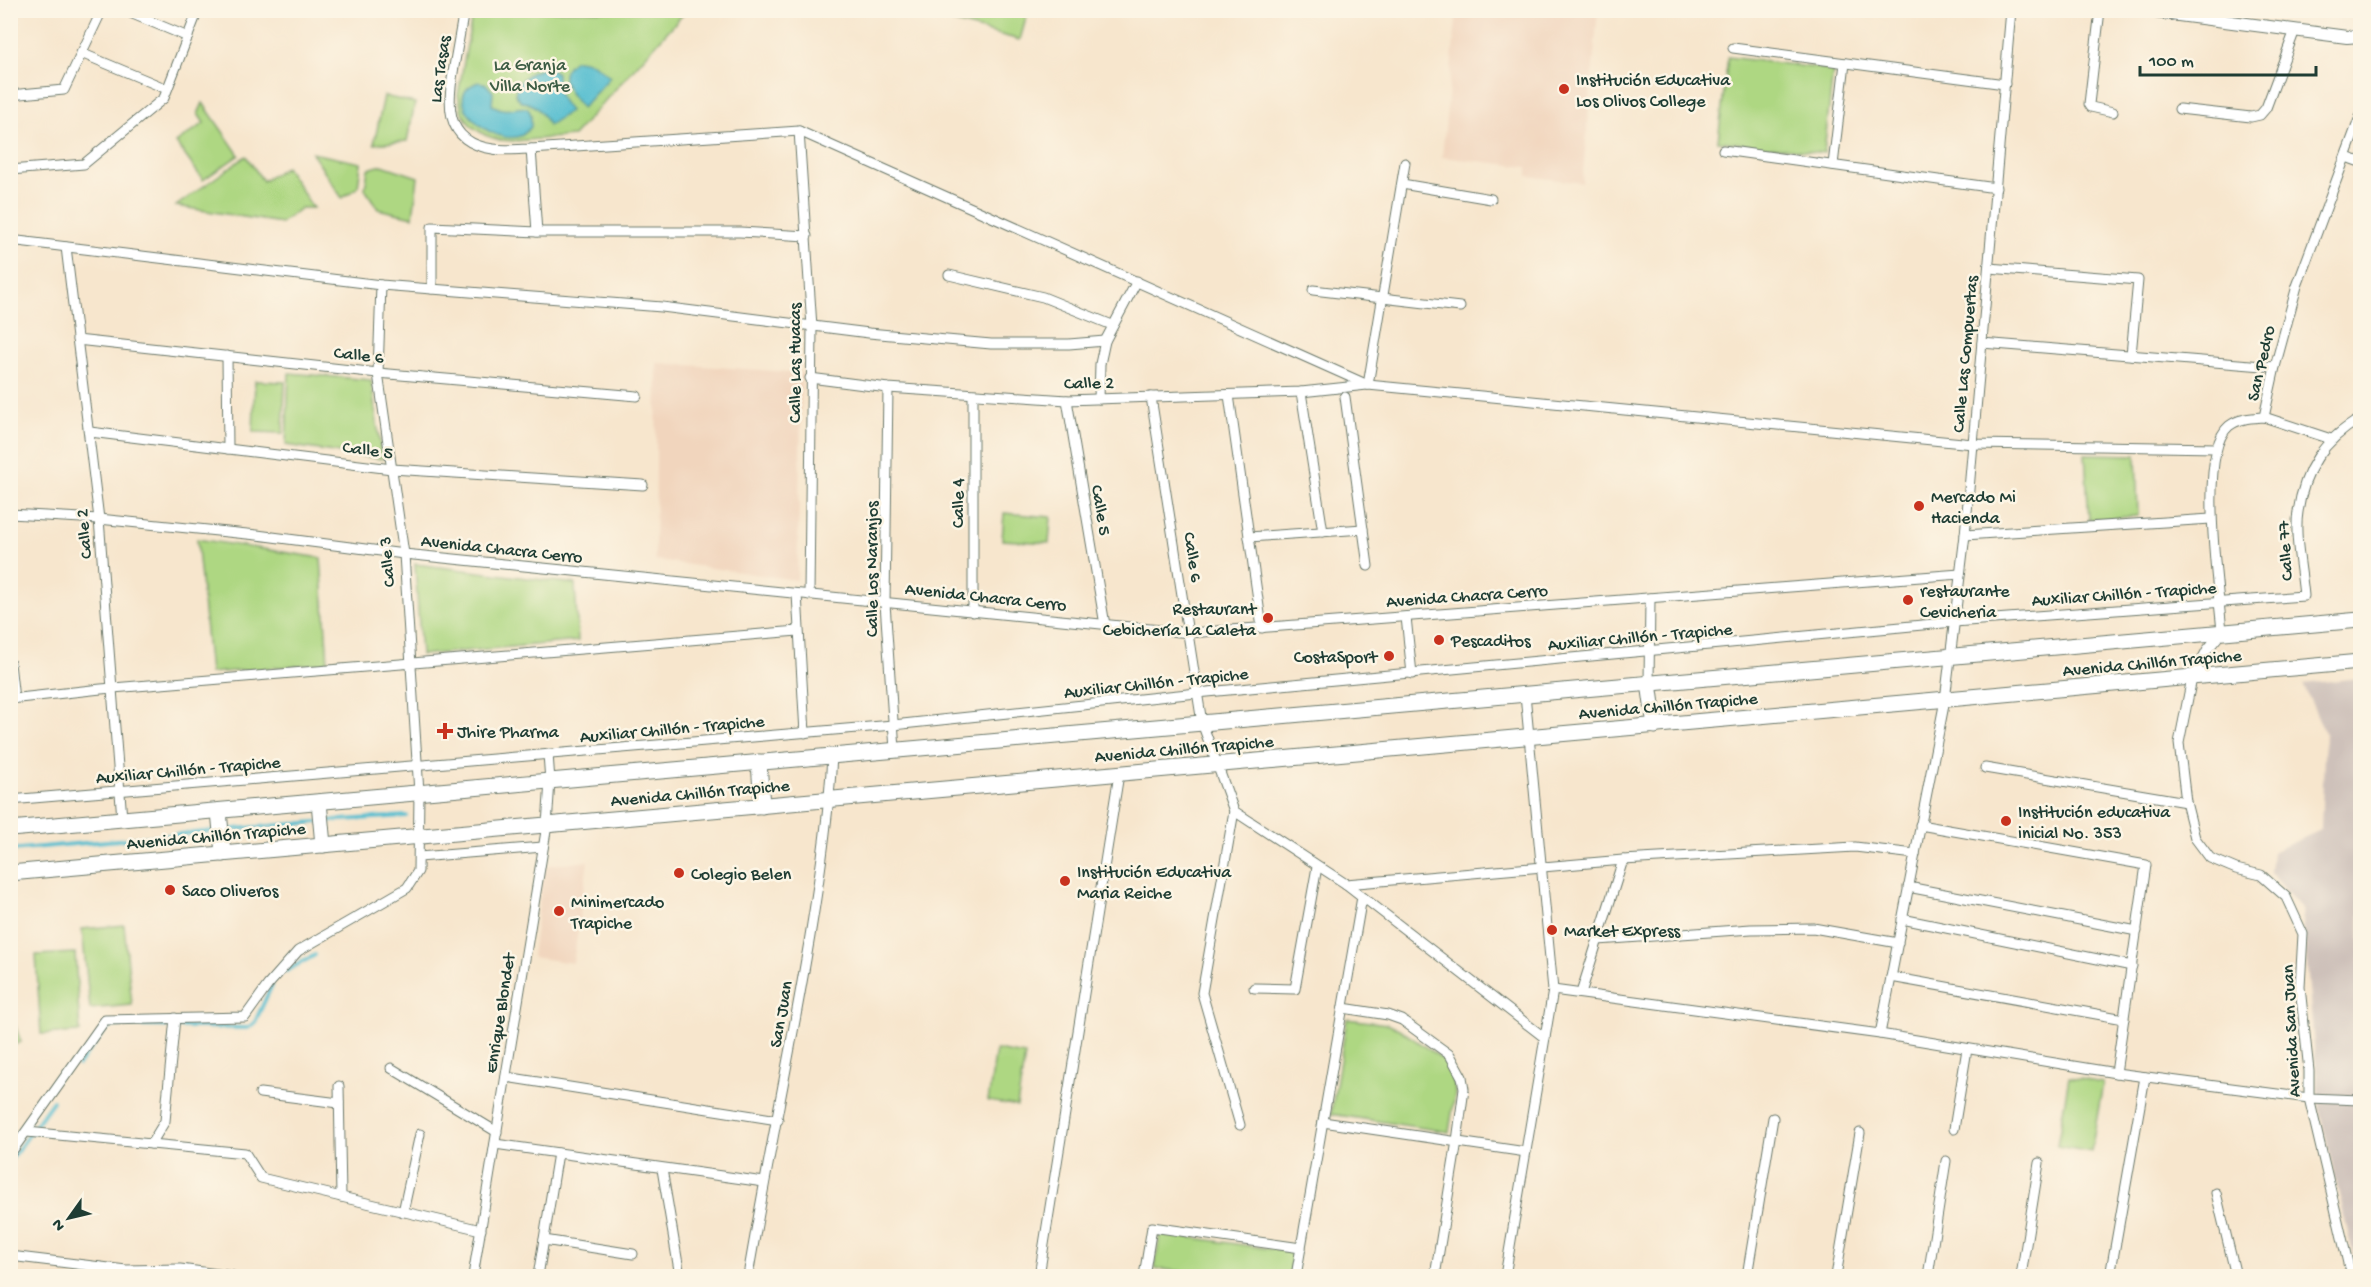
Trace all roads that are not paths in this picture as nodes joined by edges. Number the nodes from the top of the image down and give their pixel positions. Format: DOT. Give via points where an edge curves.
graph roads {
  1 [pos="102,10"];
  2 [pos="123,10"];
  3 [pos="198,10"];
  4 [pos="464,10"];
  5 [pos="2011,10"];
  6 [pos="2100,10"];
  7 [pos="2140,10"];
  8 [pos="2295,30"];
  9 [pos="2361,36"];
  10 [pos="188,37"];
  11 [pos="2347,37"];
  12 [pos="2361,42"];
  13 [pos="1732,48"];
  14 [pos="81,53"];
  15 [pos="1845,63"];
  16 [pos="2005,84"];
  17 [pos="167,89"];
  18 [pos="10,95"];
  19 [pos="2179,109"];
  20 [pos="2113,112"];
  21 [pos="2361,117"];
  22 [pos="799,131"];
  23 [pos="531,149"];
  24 [pos="1724,150"];
  25 [pos="2346,157"];
  26 [pos="2361,162"];
  27 [pos="1405,163"];
  28 [pos="1833,165"];
  29 [pos="10,170"];
  30 [pos="1402,184"];
  31 [pos="1996,188"];
  32 [pos="1491,199"];
  33 [pos="537,232"];
  34 [pos="807,236"];
  35 [pos="10,240"];
  36 [pos="66,247"];
  37 [pos="1989,268"];
  38 [pos="949,275"];
  39 [pos="1137,281"];
  40 [pos="381,285"];
  41 [pos="432,289"];
  42 [pos="1313,290"];
  43 [pos="1383,298"];
  44 [pos="1460,307"];
  45 [pos="1112,325"];
  46 [pos="812,327"];
  47 [pos="77,340"];
  48 [pos="1105,341"];
  49 [pos="1982,343"];
  50 [pos="2131,355"];
  51 [pos="227,356"];
  52 [pos="2275,367"];
  53 [pos="378,373"];
  54 [pos="810,378"];
  55 [pos="1368,385"];
  56 [pos="888,388"];
  57 [pos="1301,392"];
  58 [pos="1229,394"];
  59 [pos="973,395"];
  60 [pos="637,396"];
  61 [pos="1151,397"];
  62 [pos="1346,397"];
  63 [pos="1099,399"];
  64 [pos="1067,400"];
  65 [pos="2264,417"];
  66 [pos="2361,419"];
  67 [pos="90,432"];
  68 [pos="2331,439"];
  69 [pos="1973,444"];
  70 [pos="2216,448"];
  71 [pos="228,449"];
  72 [pos="392,469"];
  73 [pos="643,485"];
  74 [pos="10,514"];
  75 [pos="99,519"];
  76 [pos="2211,519"];
  77 [pos="1363,529"];
  78 [pos="1323,532"];
  79 [pos="1965,535"];
  80 [pos="1249,537"];
  81 [pos="404,554"];
  82 [pos="1368,566"];
  83 [pos="1960,574"];
  84 [pos="797,594"];
  85 [pos="809,595"];
  86 [pos="2304,596"];
  87 [pos="1650,598"];
  88 [pos="885,603"];
  89 [pos="2219,603"];
  90 [pos="974,612"];
  91 [pos="1406,616"];
  92 [pos="2361,620"];
  93 [pos="1954,622"];
  94 [pos="1106,625"];
  95 [pos="1262,628"];
  96 [pos="798,631"];
  97 [pos="2222,632"];
  98 [pos="1190,633"];
  99 [pos="1650,651"];
  100 [pos="1950,656"];
  101 [pos="2361,662"];
  102 [pos="10,663"];
  103 [pos="410,664"];
  104 [pos="1412,674"];
  105 [pos="2192,678"];
  106 [pos="1649,683"];
  107 [pos="111,689"];
  108 [pos="1197,693"];
  109 [pos="1525,694"];
  110 [pos="12,699"];
  111 [pos="1945,700"];
  112 [pos="1202,723"];
  113 [pos="893,725"];
  114 [pos="1655,726"];
  115 [pos="805,733"];
  116 [pos="1528,737"];
  117 [pos="895,750"];
  118 [pos="548,754"];
  119 [pos="831,755"];
  120 [pos="759,762"];
  121 [pos="416,765"];
  122 [pos="1218,765"];
  123 [pos="1985,768"];
  124 [pos="1119,774"];
  125 [pos="550,781"];
  126 [pos="119,792"];
  127 [pos="419,793"];
  128 [pos="830,799"];
  129 [pos="10,800"];
  130 [pos="319,802"];
  131 [pos="2186,802"];
  132 [pos="762,806"];
  133 [pos="219,811"];
  134 [pos="1234,811"];
  135 [pos="122,819"];
  136 [pos="547,825"];
  137 [pos="1920,825"];
  138 [pos="10,829"];
  139 [pos="420,836"];
  140 [pos="323,845"];
  141 [pos="543,847"];
  142 [pos="223,854"];
  143 [pos="1915,854"];
  144 [pos="418,857"];
  145 [pos="1623,860"];
  146 [pos="1317,867"];
  147 [pos="1541,868"];
  148 [pos="10,873"];
  149 [pos="1346,885"];
  150 [pos="1908,887"];
  151 [pos="1362,897"];
  152 [pos="1902,919"];
  153 [pos="2137,931"];
  154 [pos="1598,940"];
  155 [pos="1898,943"];
  156 [pos="2132,966"];
  157 [pos="1891,976"];
  158 [pos="1254,988"];
  159 [pos="1553,990"];
  160 [pos="1581,993"];
  161 [pos="1343,1008"];
  162 [pos="175,1018"];
  163 [pos="2124,1019"];
  164 [pos="1880,1034"];
  165 [pos="1545,1038"];
  166 [pos="1967,1049"];
  167 [pos="391,1068"];
  168 [pos="2116,1073"];
  169 [pos="506,1077"];
  170 [pos="2145,1077"];
  171 [pos="339,1086"];
  172 [pos="260,1093"];
  173 [pos="2309,1098"];
  174 [pos="2361,1100"];
  175 [pos="339,1103"];
  176 [pos="1773,1118"];
  177 [pos="778,1120"];
  178 [pos="1323,1122"];
  179 [pos="1240,1125"];
  180 [pos="1954,1130"];
  181 [pos="27,1132"];
  182 [pos="497,1132"];
  183 [pos="1860,1133"];
  184 [pos="420,1134"];
  185 [pos="1457,1142"];
  186 [pos="151,1144"];
  187 [pos="495,1144"];
  188 [pos="1526,1152"];
  189 [pos="10,1154"];
  190 [pos="558,1154"];
  191 [pos="1946,1161"];
  192 [pos="2039,1163"];
  193 [pos="662,1169"];
  194 [pos="764,1182"];
  195 [pos="2216,1193"];
  196 [pos="341,1197"];
  197 [pos="403,1212"];
  198 [pos="481,1230"];
  199 [pos="544,1240"];
  200 [pos="1300,1248"];
  201 [pos="633,1254"];
  202 [pos="10,1256"];
  203 [pos="87,1265"];
  204 [pos="179,1273"];
  205 [pos="1144,1275"];
  206 [pos="86,1276"];
  207 [pos="233,1276"];
  208 [pos="473,1276"];
  209 [pos="538,1276"];
  210 [pos="680,1276"];
  211 [pos="748,1276"];
  212 [pos="1039,1276"];
  213 [pos="1162,1276"];
  214 [pos="1296,1276"];
  215 [pos="1435,1276"];
  216 [pos="1505,1276"];
  217 [pos="1747,1276"];
  218 [pos="1836,1276"];
  219 [pos="1928,1276"];
  220 [pos="2021,1276"];
  221 [pos="2110,1276"];
  222 [pos="2236,1276"];
  223 [pos="2350,1276"];
  1 -- 14 [label="street"];
  2 -- 10 [label="street"];
  3 -- 10 [label="street"];
  4 -- 23 [label="street, Las Tasas" via="449,95 456,130 469,142 493,149"];
  5 -- 16 [label="street, Calle Las Compuertas"];
  6 -- 20 [label="street" via="2088,104"];
  7 -- 8 [label="street"];
  8 -- 11 [label="street"];
  8 -- 19 [label="street" via="2260,115"];
  9 -- 11 [label="street"];
  10 -- 17 [label="street"];
  11 -- 12 [label="street"];
  13 -- 15 [label="street"];
  14 -- 17 [label="street"];
  14 -- 18 [label="street" via="64,90"];
  15 -- 16 [label="street"];
  15 -- 28 [label="street"];
  16 -- 31 [label="street, Calle Las Compuertas"];
  17 -- 29 [label="street" via="164,98 84,164"];
  21 -- 25 [label="street, San Pedro"];
  22 -- 23 [label="street"];
  22 -- 34 [label="street, Calle Las Huacas"];
  22 -- 39 [label="street"];
  23 -- 33 [label="street"];
  24 -- 28 [label="street"];
  25 -- 26 [label="street"];
  25 -- 52 [label="street, San Pedro" via="2296,286"];
  27 -- 30 [label="street"];
  28 -- 31 [label="street"];
  30 -- 32 [label="street"];
  30 -- 43 [label="street"];
  31 -- 37 [label="street, Calle Las Compuertas"];
  33 -- 34 [label="street" via="740,232"];
  33 -- 41 [label="street" via="432,227"];
  34 -- 46 [label="street, Calle Las Huacas"];
  35 -- 36 [label="street"];
  36 -- 40 [label="street"];
  36 -- 47 [label="street, Calle 2"];
  37 -- 49 [label="street, Calle Las Compuertas"];
  37 -- 50 [label="street" via="2138,280"];
  38 -- 45 [label="street" via="1043,297"];
  39 -- 45 [label="street"];
  39 -- 55 [label="street"];
  40 -- 41 [label="street"];
  40 -- 53 [label="street, Calle 3"];
  41 -- 46 [label="street" via="662,307"];
  42 -- 43 [label="street"];
  43 -- 44 [label="street"];
  43 -- 55 [label="street"];
  45 -- 48 [label="street"];
  46 -- 48 [label="street" via="991,344"];
  46 -- 54 [label="street, Calle Las Huacas"];
  47 -- 51 [label="street, Calle 6"];
  47 -- 67 [label="street, Calle 2"];
  48 -- 63 [label="street"];
  49 -- 50 [label="street"];
  49 -- 69 [label="street, Calle Las Compuertas"];
  50 -- 52 [label="street"];
  51 -- 53 [label="street, Calle 6"];
  51 -- 71 [label="street"];
  52 -- 65 [label="street, San Pedro"];
  53 -- 60 [label="street, Calle 6"];
  53 -- 72 [label="street, Calle 3"];
  54 -- 56 [label="street, Calle 2"];
  54 -- 85 [label="street, Calle Las Huacas"];
  55 -- 57 [label="street, Calle 2"];
  55 -- 69 [label="street"];
  56 -- 59 [label="street, Calle 2"];
  56 -- 88 [label="street, Calle Los Naranjos"];
  57 -- 58 [label="street, Calle 2"];
  57 -- 78 [label="street"];
  58 -- 61 [label="street, Calle 2"];
  58 -- 80 [label="street"];
  59 -- 64 [label="street, Calle 2"];
  59 -- 90 [label="street, Calle 4"];
  61 -- 63 [label="street, Calle 2"];
  61 -- 98 [label="street, Calle 6"];
  62 -- 77 [label="street"];
  63 -- 64 [label="street, Calle 2"];
  64 -- 94 [label="street, Calle 5"];
  65 -- 68 [label="street"];
  65 -- 70 [label="street, San Pedro" via="2230,425"];
  66 -- 68 [label="street, Calle 77"];
  67 -- 71 [label="street, Calle 5"];
  67 -- 75 [label="street, Calle 2"];
  68 -- 86 [label="street, Calle 77" via="2308,471 2297,514"];
  69 -- 70 [label="street"];
  69 -- 79 [label="street, Calle Las Compuertas"];
  70 -- 76 [label="street"];
  71 -- 72 [label="street, Calle 5"];
  72 -- 73 [label="street, Calle 5"];
  72 -- 81 [label="street, Calle 3"];
  74 -- 75 [label="street, Avenida Chacra Cerro"];
  75 -- 81 [label="street, Avenida Chacra Cerro"];
  75 -- 107 [label="street, Calle 2"];
  76 -- 79 [label="street"];
  76 -- 89 [label="street"];
  77 -- 78 [label="street"];
  77 -- 82 [label="street"];
  78 -- 80 [label="street"];
  79 -- 83 [label="street, Calle Las Compuertas"];
  80 -- 95 [label="street"];
  81 -- 84 [label="street, Avenida Chacra Cerro"];
  81 -- 103 [label="street, Calle 3"];
  83 -- 87 [label="street, Avenida Chacra Cerro"];
  83 -- 93 [label="street, Calle Las Compuertas"];
  84 -- 85 [label="street, Avenida Chacra Cerro"];
  84 -- 96 [label="street"];
  85 -- 88 [label="street, Avenida Chacra Cerro"];
  86 -- 89 [label="street, Auxiliar Chillón - Trapiche"];
  87 -- 91 [label="street, Avenida Chacra Cerro"];
  87 -- 99 [label="street"];
  88 -- 90 [label="street, Avenida Chacra Cerro"];
  88 -- 113 [label="street, Calle Los Naranjos"];
  89 -- 93 [label="street, Auxiliar Chillón - Trapiche"];
  89 -- 97 [label="street"];
  90 -- 94 [label="street, Avenida Chacra Cerro"];
  91 -- 95 [label="street, Avenida Chacra Cerro"];
  91 -- 104 [label="street"];
  92 -- 97 [label="main road, Avenida Chillón Trapiche"];
  93 -- 99 [label="street, Auxiliar Chillón - Trapiche"];
  93 -- 100 [label="street, Calle Las Compuertas"];
  94 -- 98 [label="street, Avenida Chacra Cerro"];
  95 -- 98 [label="street, Avenida Chacra Cerro"];
  96 -- 103 [label="street"];
  96 -- 115 [label="street"];
  97 -- 100 [label="main road, Avenida Chillón Trapiche"];
  97 -- 105 [label="street, Avenida San Juan"];
  98 -- 108 [label="street, Calle 6"];
  99 -- 104 [label="street, Auxiliar Chillón - Trapiche"];
  99 -- 106 [label="street"];
  100 -- 106 [label="main road, Avenida Chillón Trapiche"];
  100 -- 111 [label="street, Calle Las Compuertas"];
  101 -- 105 [label="main road, Avenida Chillón Trapiche"];
  102 -- 110 [label="street"];
  103 -- 107 [label="street"];
  103 -- 121 [label="street, Calle 3"];
  104 -- 108 [label="street, Auxiliar Chillón - Trapiche"];
  105 -- 111 [label="main road, Avenida Chillón Trapiche"];
  105 -- 131 [label="street, Avenida San Juan" via="2179,743"];
  106 -- 109 [label="main road, Avenida Chillón Trapiche"];
  106 -- 114 [label="main road"];
  107 -- 110 [label="street"];
  107 -- 126 [label="street, Calle 2"];
  108 -- 112 [label="street, Calle 6"];
  108 -- 113 [label="street, Auxiliar Chillón - Trapiche"];
  109 -- 112 [label="main road, Avenida Chillón Trapiche"];
  109 -- 116 [label="street"];
  111 -- 114 [label="main road, Avenida Chillón Trapiche"];
  111 -- 137 [label="street, Calle Las Compuertas"];
  112 -- 117 [label="main road, Avenida Chillón Trapiche"];
  112 -- 122 [label="street, Calle 6"];
  113 -- 115 [label="street, Auxiliar Chillón - Trapiche"];
  113 -- 117 [label="street, Calle Los Naranjos"];
  114 -- 116 [label="main road, Avenida Chillón Trapiche"];
  115 -- 118 [label="street, Auxiliar Chillón - Trapiche"];
  116 -- 122 [label="main road, Avenida Chillón Trapiche"];
  116 -- 147 [label="street"];
  117 -- 119 [label="main road, Avenida Chillón Trapiche"];
  118 -- 121 [label="street, Auxiliar Chillón - Trapiche"];
  118 -- 125 [label="street, Enrique Blondet"];
  119 -- 120 [label="main road, Avenida Chillón Trapiche"];
  119 -- 128 [label="street, San Juan"];
  120 -- 125 [label="main road, Avenida Chillón Trapiche"];
  120 -- 132 [label="main road"];
  121 -- 126 [label="street, Auxiliar Chillón - Trapiche"];
  121 -- 127 [label="street, Calle 3"];
  122 -- 124 [label="main road, Avenida Chillón Trapiche"];
  122 -- 134 [label="street, Calle 6"];
  123 -- 131 [label="street"];
  124 -- 128 [label="main road, Avenida Chillón Trapiche"];
  124 -- 212 [label="street"];
  125 -- 127 [label="main road, Avenida Chillón Trapiche"];
  125 -- 136 [label="street, Enrique Blondet"];
  126 -- 129 [label="street, Auxiliar Chillón - Trapiche"];
  126 -- 135 [label="street, Calle 2"];
  127 -- 130 [label="main road, Avenida Chillón Trapiche"];
  127 -- 139 [label="street, Calle 3"];
  128 -- 132 [label="main road, Avenida Chillón Trapiche"];
  128 -- 177 [label="street, San Juan"];
  130 -- 133 [label="main road, Avenida Chillón Trapiche"];
  130 -- 140 [label="main road"];
  131 -- 173 [label="street, Avenida San Juan" via="2195,838 2210,858 2261,875 2286,897 2303,934 2300,987"];
  132 -- 136 [label="main road, Avenida Chillón Trapiche"];
  133 -- 135 [label="main road, Avenida Chillón Trapiche"];
  133 -- 142 [label="main road"];
  134 -- 146 [label="street"];
  134 -- 179 [label="street" via="1202,993"];
  135 -- 138 [label="main road, Avenida Chillón Trapiche"];
  136 -- 139 [label="main road, Avenida Chillón Trapiche"];
  136 -- 141 [label="street, Enrique Blondet"];
  137 -- 143 [label="street, Calle Las Compuertas"];
  137 -- 153 [label="street" via="2146,865"];
  139 -- 140 [label="main road, Avenida Chillón Trapiche"];
  139 -- 144 [label="street, Calle 3"];
  140 -- 142 [label="main road, Avenida Chillón Trapiche"];
  141 -- 144 [label="street"];
  141 -- 169 [label="street, Enrique Blondet"];
  142 -- 148 [label="main road, Avenida Chillón Trapiche"];
  143 -- 145 [label="street" via="1855,847"];
  143 -- 150 [label="street, Calle Las Compuertas"];
  144 -- 162 [label="street, Calle 3" via="418,871 407,888 298,951 245,1017"];
  145 -- 147 [label="street"];
  145 -- 154 [label="street"];
  146 -- 149 [label="street"];
  146 -- 158 [label="street" via="1295,989"];
  147 -- 149 [label="street"];
  147 -- 159 [label="street"];
  149 -- 151 [label="street"];
  150 -- 152 [label="street, Calle Las Compuertas"];
  150 -- 153 [label="street"];
  151 -- 161 [label="street"];
  151 -- 165 [label="street"];
  152 -- 155 [label="street, Calle Las Compuertas"];
  152 -- 156 [label="street"];
  153 -- 156 [label="street"];
  154 -- 155 [label="street" via="1813,928"];
  154 -- 160 [label="street"];
  155 -- 157 [label="street, Calle Las Compuertas"];
  156 -- 163 [label="street"];
  157 -- 163 [label="street"];
  157 -- 164 [label="street, Calle Las Compuertas"];
  159 -- 160 [label="street"];
  159 -- 165 [label="street"];
  160 -- 164 [label="street"];
  161 -- 178 [label="street"];
  161 -- 185 [label="street" via="1402,1020 1450,1055 1464,1089"];
  162 -- 181 [label="street" via="105,1020"];
  162 -- 186 [label="street" via="165,1121"];
  163 -- 168 [label="street"];
  164 -- 166 [label="street"];
  165 -- 188 [label="street"];
  166 -- 168 [label="street"];
  166 -- 180 [label="street"];
  167 -- 182 [label="street"];
  168 -- 170 [label="street"];
  169 -- 177 [label="street"];
  169 -- 182 [label="street, Enrique Blondet"];
  170 -- 173 [label="street"];
  170 -- 221 [label="street"];
  171 -- 175 [label="street"];
  172 -- 175 [label="street"];
  173 -- 174 [label="street"];
  173 -- 223 [label="street, Avenida San Juan"];
  175 -- 196 [label="street"];
  176 -- 217 [label="street"];
  177 -- 194 [label="street, San Juan"];
  178 -- 185 [label="street"];
  178 -- 200 [label="street"];
  181 -- 186 [label="street"];
  181 -- 189 [label="street"];
  182 -- 187 [label="street, Enrique Blondet"];
  183 -- 218 [label="street"];
  184 -- 197 [label="street"];
  185 -- 188 [label="street"];
  185 -- 215 [label="street"];
  186 -- 196 [label="street" via="245,1153 261,1178"];
  187 -- 190 [label="street"];
  187 -- 198 [label="street, Enrique Blondet"];
  188 -- 216 [label="street"];
  190 -- 193 [label="street"];
  190 -- 199 [label="street"];
  191 -- 219 [label="street"];
  192 -- 220 [label="street"];
  193 -- 194 [label="street"];
  193 -- 210 [label="street"];
  194 -- 211 [label="street, San Juan"];
  195 -- 222 [label="street"];
  196 -- 197 [label="street"];
  197 -- 198 [label="street"];
  198 -- 208 [label="street, Enrique Blondet"];
  199 -- 201 [label="street"];
  199 -- 209 [label="street"];
  200 -- 205 [label="street" via="1152,1227"];
  200 -- 214 [label="street"];
  202 -- 203 [label="street"];
  203 -- 204 [label="street"];
  203 -- 206 [label="street"];
  204 -- 207 [label="street"];
  205 -- 213 [label="street"];
}
